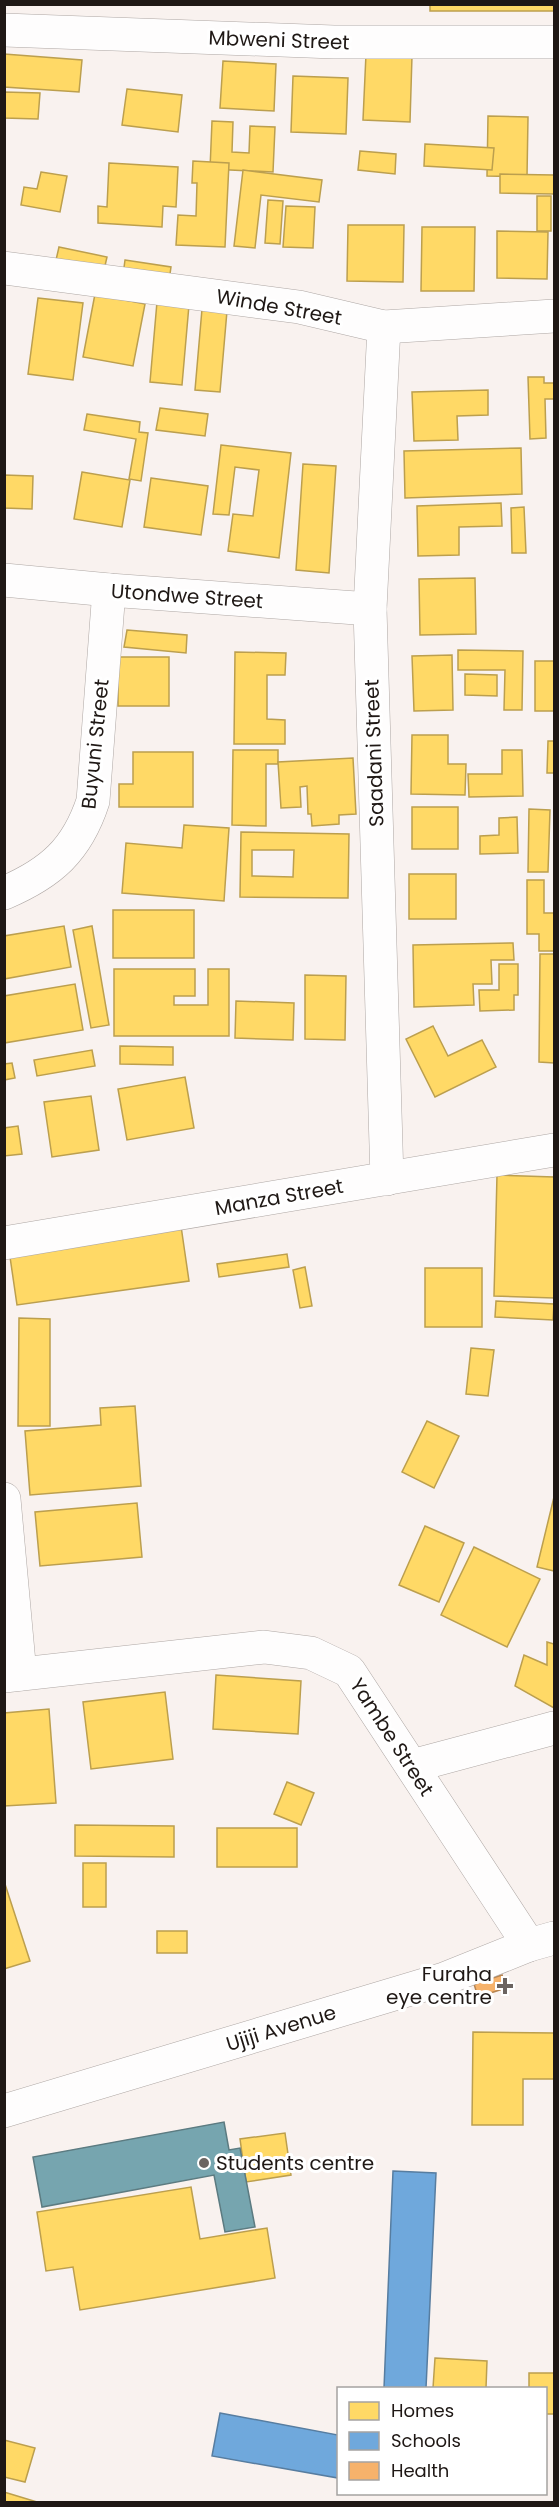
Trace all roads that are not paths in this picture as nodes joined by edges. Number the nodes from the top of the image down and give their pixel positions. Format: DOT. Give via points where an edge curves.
graph roads {
  1 [pos="4,30"];
  2 [pos="555,42"];
  3 [pos="4,268"];
  4 [pos="555,316"];
  5 [pos="384,327"];
  6 [pos="4,580"];
  7 [pos="109,590"];
  8 [pos="370,609"];
  9 [pos="4,893"];
  10 [pos="555,1150"];
  11 [pos="387,1179"];
  12 [pos="4,1243"];
  13 [pos="4,1499"];
  14 [pos="12,1675"];
  15 [pos="555,1728"];
  16 [pos="412,1766"];
  17 [pos="542,1942"];
  18 [pos="4,2111"];
  1 -- 2 [label="main road, Mbweni Street" via="334,42"];
  3 -- 5 [label="main road, Winde Street" via="299,307"];
  4 -- 5 [label="main road, Winde Street"];
  5 -- 8 [label="main road, Saadani Street"];
  6 -- 7 [label="main road, Utondwe Street"];
  7 -- 8 [label="main road, Utondwe Street"];
  7 -- 9 [label="main road, Buyuni Street" via="93,801 85,826 70,849 49,869"];
  8 -- 11 [label="main road, Saadani Street"];
  10 -- 11 [label="main road, Manza Street"];
  11 -- 12 [label="main road, Manza Street"];
  13 -- 14 [label="main road"];
  14 -- 16 [label="main road, Yambe Street" via="264,1647 310,1653 349,1671"];
  15 -- 16 [label="main road"];
  16 -- 17 [label="main road, Yambe Street"];
  17 -- 18 [label="main road, Ujiji Avenue" via="444,1979"];
}
